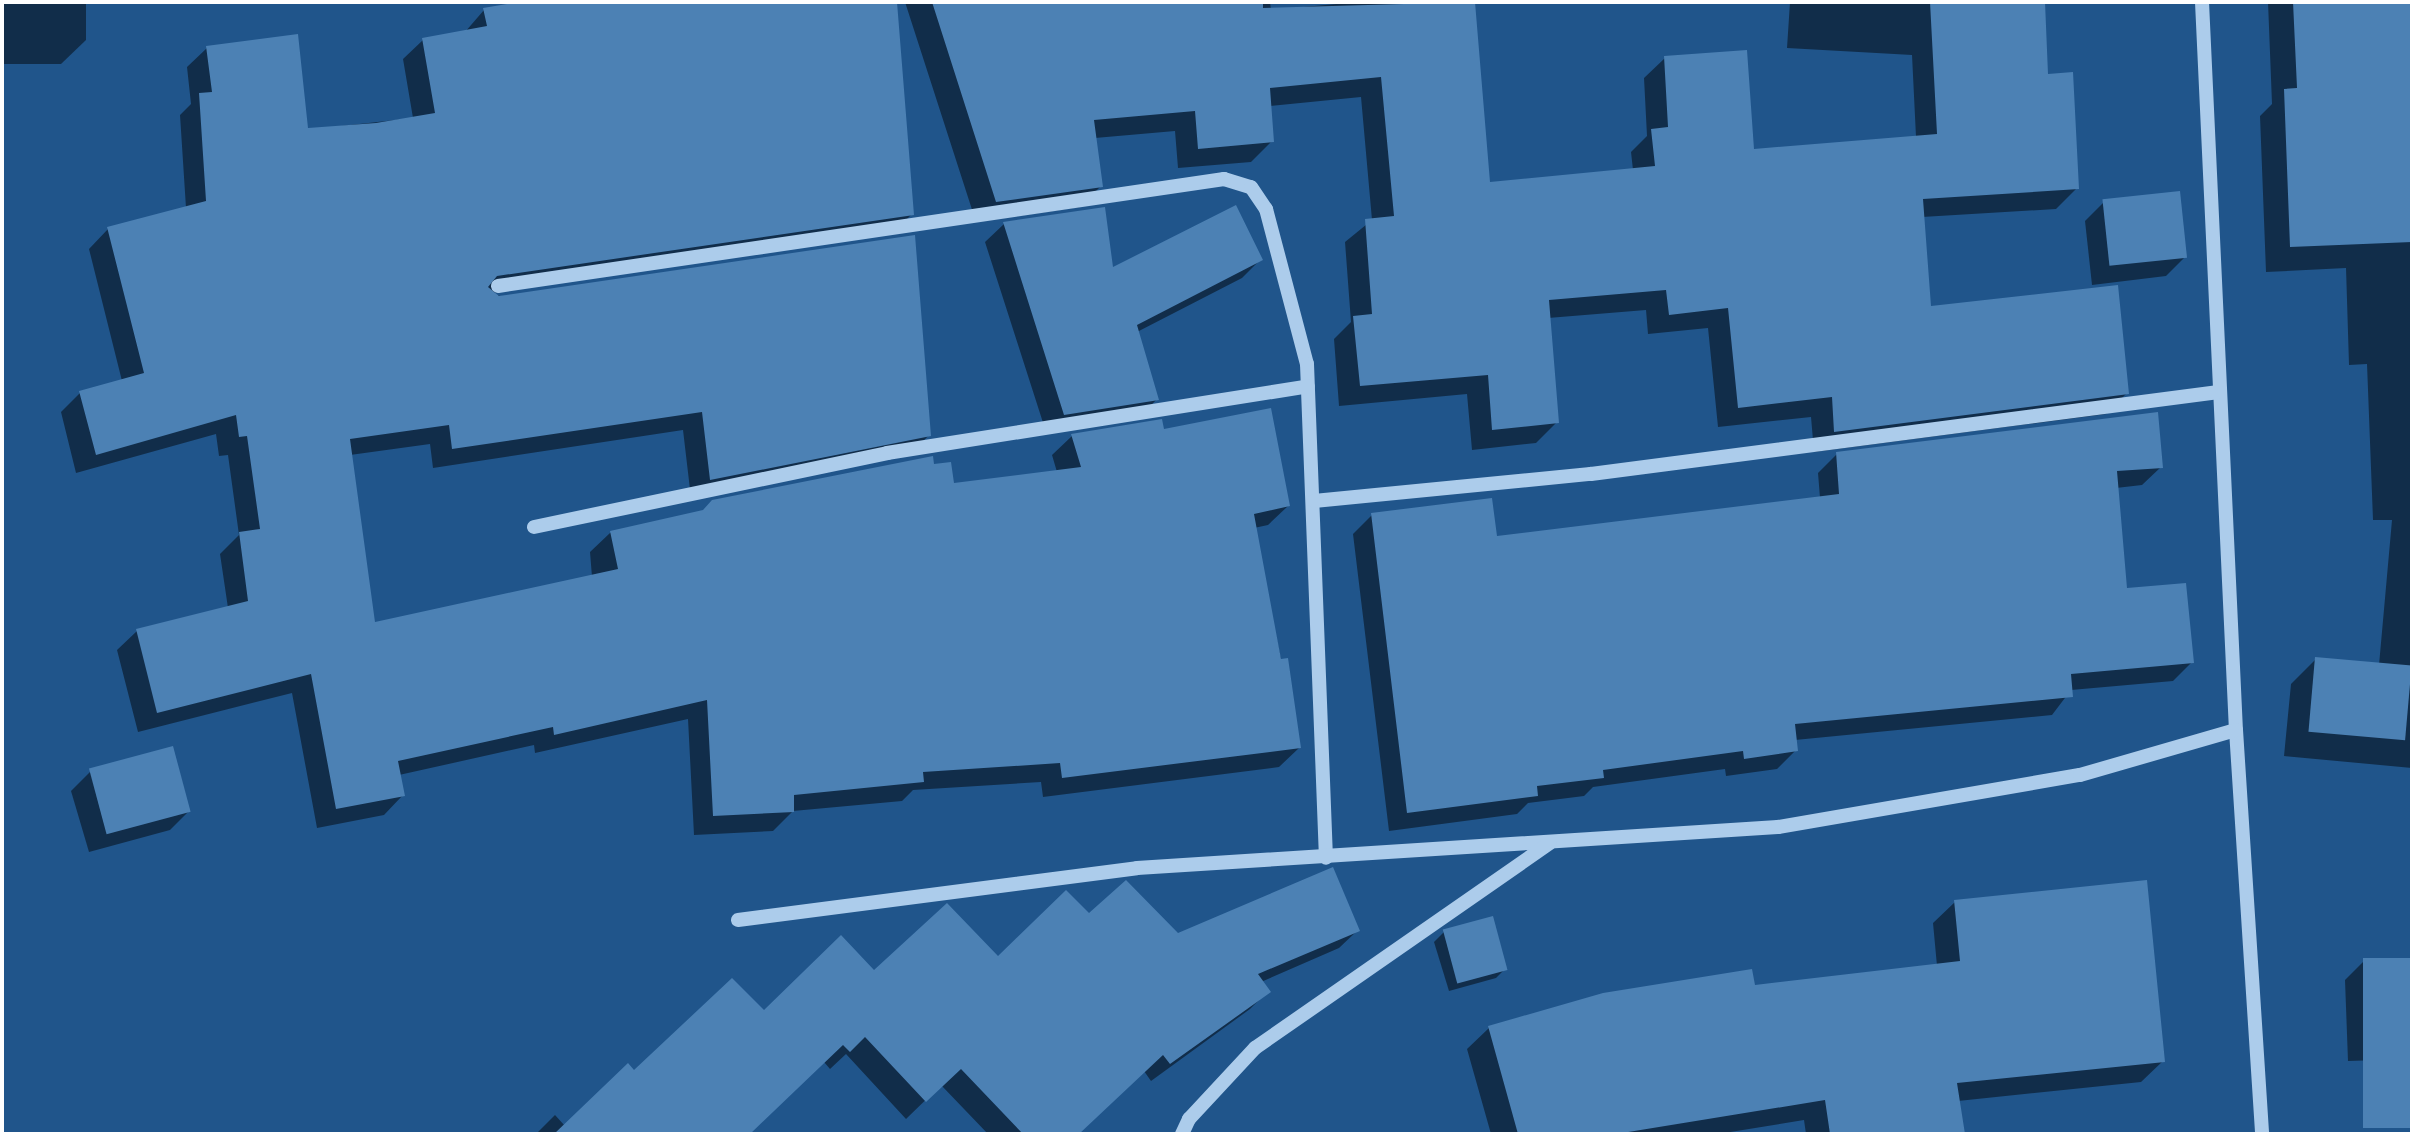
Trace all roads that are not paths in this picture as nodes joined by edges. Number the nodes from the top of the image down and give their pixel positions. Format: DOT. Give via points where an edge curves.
graph roads {
  1 [pos="2202,2"];
  2 [pos="498,286"];
  3 [pos="1308,386"];
  4 [pos="2219,392"];
  5 [pos="1314,501"];
  6 [pos="534,527"];
  7 [pos="2236,730"];
  8 [pos="1551,843"];
  9 [pos="1326,858"];
  10 [pos="738,920"];
  11 [pos="1182,1134"];
  12 [pos="2262,1134"];
  1 -- 4 [label="street"];
  2 -- 3 [label="street" via="1224,179 1251,187 1266,209"];
  3 -- 5 [label="street"];
  3 -- 6 [label="street" via="887,453"];
  4 -- 5 [label="street" via="1591,474"];
  4 -- 7 [label="street"];
  5 -- 9 [label="street"];
  7 -- 8 [label="street" via="2080,775 1778,827"];
  7 -- 12 [label="street"];
  8 -- 9 [label="street"];
  8 -- 11 [label="street" via="1255,1048 1189,1119"];
  9 -- 10 [label="street" via="1137,868"];
}
